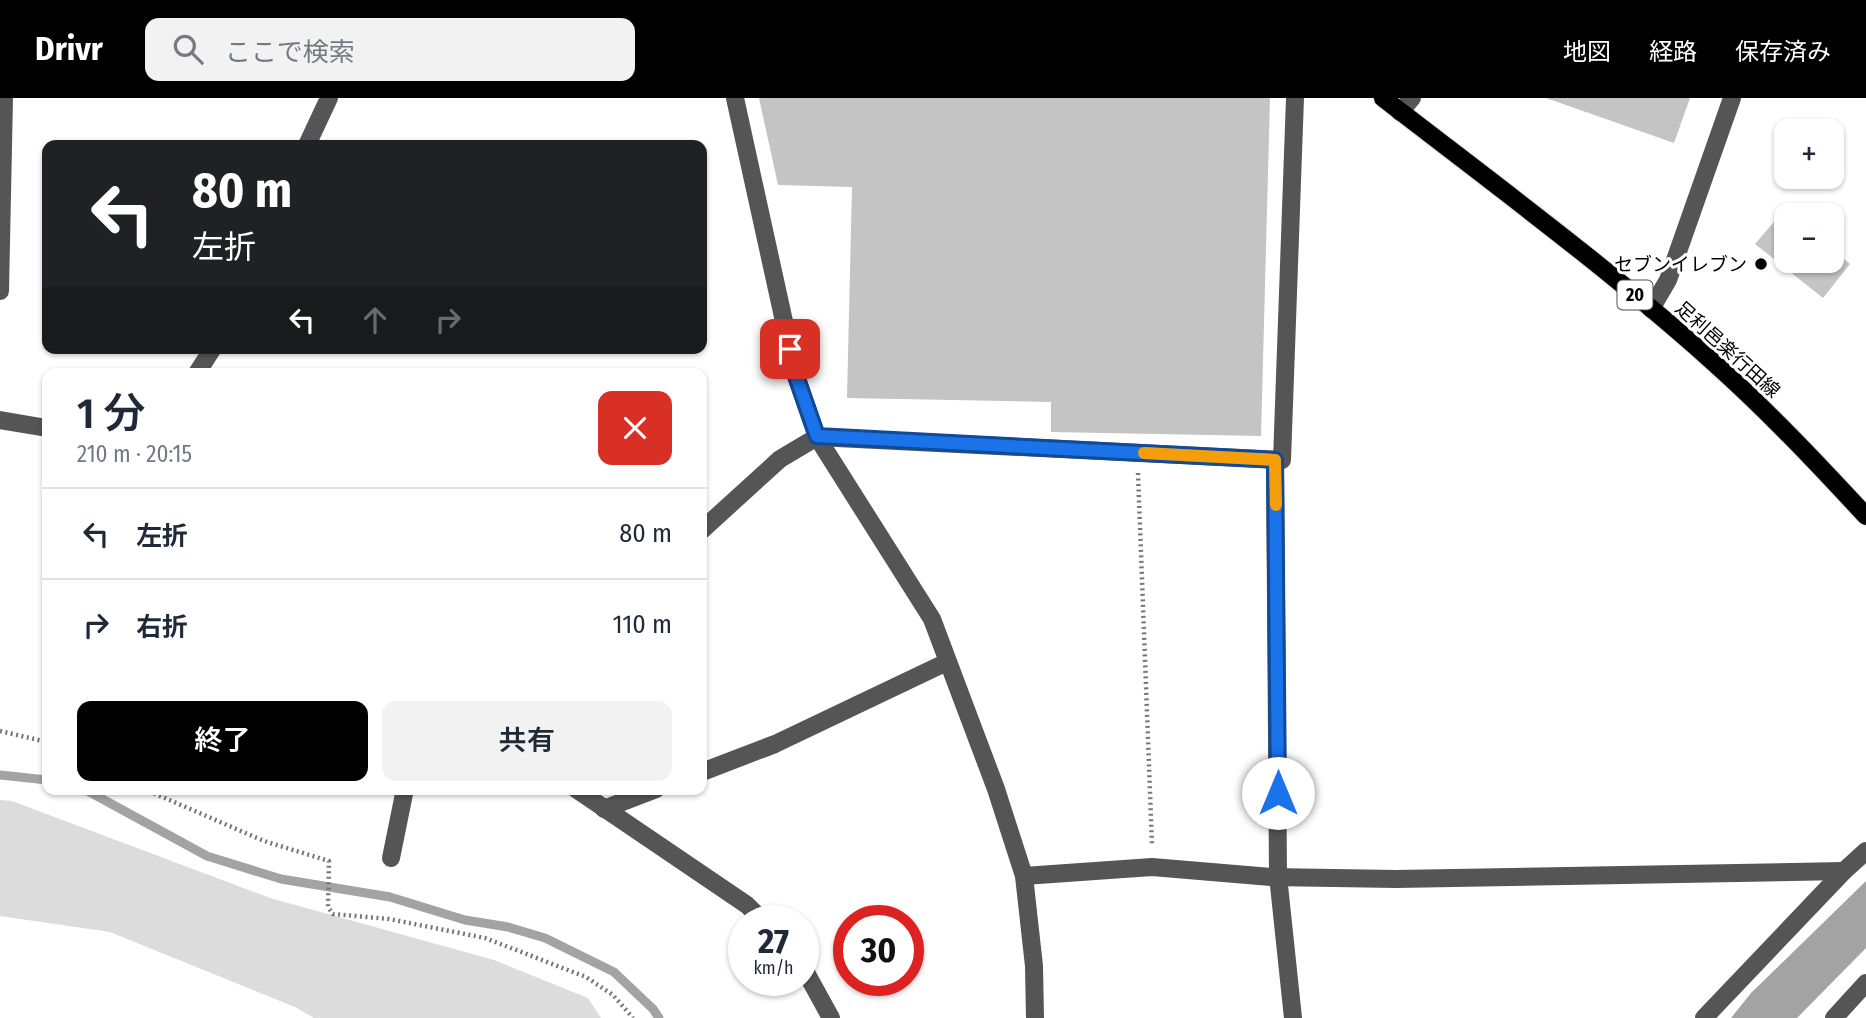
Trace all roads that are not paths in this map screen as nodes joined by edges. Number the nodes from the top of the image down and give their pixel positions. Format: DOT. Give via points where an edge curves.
graph roads {
  1 [pos="4,98"];
  2 [pos="329,98"];
  3 [pos="734,98"];
  4 [pos="1295,98"];
  5 [pos="1383,98"];
  6 [pos="1732,98"];
  7 [pos="1406,105"];
  8 [pos="309,140"];
  9 [pos="0,292"];
  10 [pos="1651,309"];
  11 [pos="0,420"];
  12 [pos="42,427"];
  13 [pos="817,436"];
  14 [pos="1275,460"];
  15 [pos="1866,516"];
  16 [pos="707,525"];
  17 [pos="947,662"];
  18 [pos="707,770"];
  19 [pos="404,795"];
  20 [pos="584,795"];
  21 [pos="640,795"];
  22 [pos="604,809"];
  23 [pos="1866,851"];
  24 [pos="391,858"];
  25 [pos="1844,871"];
  26 [pos="1024,876"];
  27 [pos="1278,876"];
  28 [pos="747,905"];
  29 [pos="1866,983"];
  30 [pos="819,996"];
  31 [pos="831,1018"];
  32 [pos="1035,1018"];
  33 [pos="1293,1018"];
  34 [pos="1704,1018"];
  35 [pos="1834,1018"];
  1 -- 9 [label="street"];
  2 -- 8 [label="street"];
  3 -- 13 [label="street" via="796,376"];
  4 -- 14 [label="street" via="1282,460"];
  5 -- 7 [label="main road, 足利邑楽行田線 / 20"];
  6 -- 10 [label="street" via="1668,280"];
  7 -- 10 [label="main road, 足利邑楽行田線 / 20"];
  10 -- 15 [label="main road, 足利邑楽行田線 / 20" via="1760,405"];
  11 -- 12 [label="street"];
  13 -- 14 [label="street"];
  13 -- 16 [label="street" via="780,459"];
  13 -- 17 [label="street" via="932,619"];
  14 -- 27 [label="street"];
  17 -- 18 [label="street" via="775,744"];
  17 -- 26 [label="street"];
  19 -- 24 [label="street"];
  20 -- 22 [label="street"];
  21 -- 22 [label="street"];
  22 -- 28 [label="street"];
  23 -- 25 [label="street"];
  25 -- 27 [label="street" via="1395,879"];
  25 -- 34 [label="street"];
  26 -- 27 [label="street" via="1153,867"];
  26 -- 32 [label="street"];
  27 -- 33 [label="street"];
  29 -- 35 [label="street"];
  30 -- 31 [label="street"];
}
